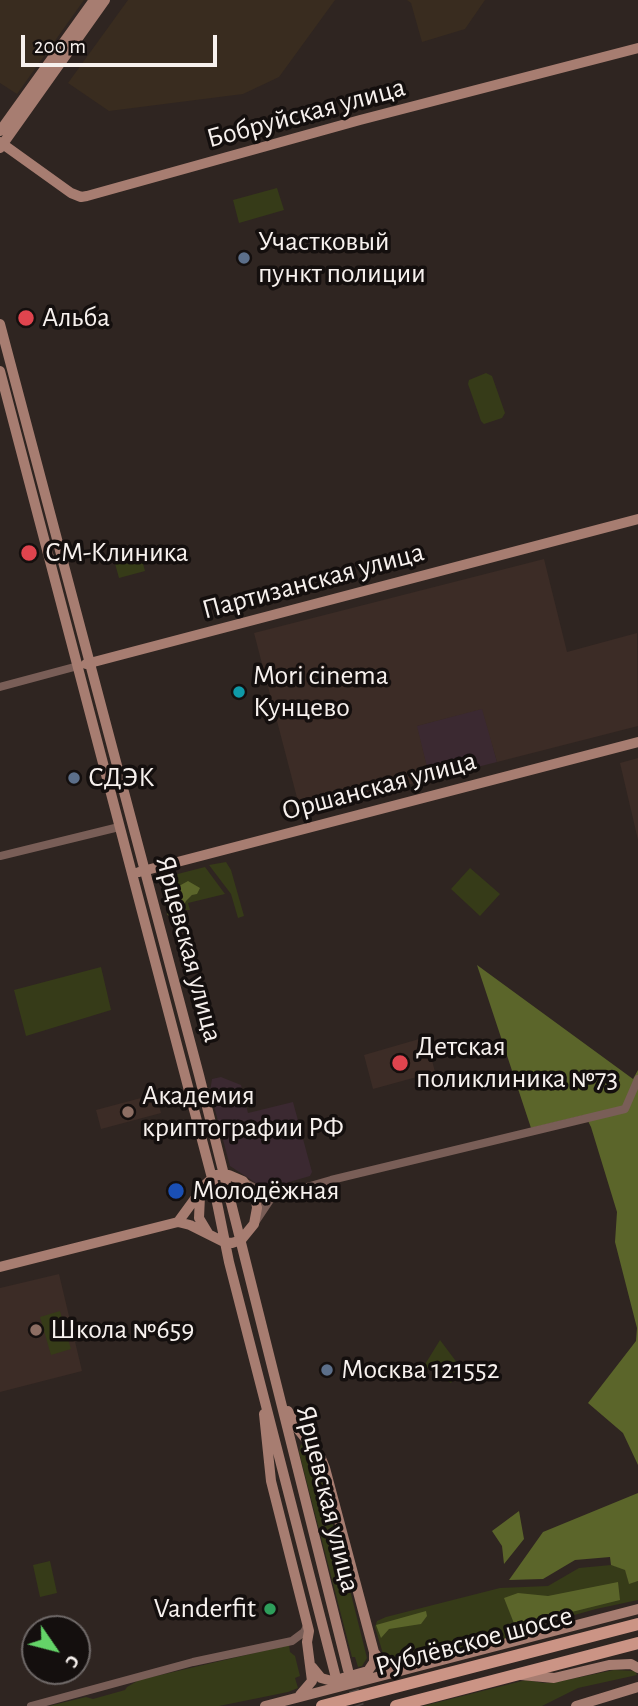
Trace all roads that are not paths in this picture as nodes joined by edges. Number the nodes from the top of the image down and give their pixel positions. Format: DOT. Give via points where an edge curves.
graph roads {
  1 [pos="94,0"];
  2 [pos="105,0"];
  3 [pos="638,48"];
  4 [pos="0,131"];
  5 [pos="1,145"];
  6 [pos="0,324"];
  7 [pos="0,371"];
  8 [pos="638,519"];
  9 [pos="90,663"];
  10 [pos="78,666"];
  11 [pos="0,687"];
  12 [pos="638,742"];
  13 [pos="119,827"];
  14 [pos="0,856"];
  15 [pos="145,870"];
  16 [pos="132,874"];
  17 [pos="638,1079"];
  18 [pos="224,1174"];
  19 [pos="212,1178"];
  20 [pos="243,1181"];
  21 [pos="200,1194"];
  22 [pos="272,1197"];
  23 [pos="178,1222"];
  24 [pos="254,1224"];
  25 [pos="210,1235"];
  26 [pos="241,1240"];
  27 [pos="224,1242"];
  28 [pos="0,1267"];
  29 [pos="260,1317"];
  30 [pos="244,1321"];
  31 [pos="260,1379"];
  32 [pos="276,1385"];
  33 [pos="638,1609"];
  34 [pos="307,1621"];
  35 [pos="638,1624"];
  36 [pos="292,1641"];
  37 [pos="638,1643"];
  38 [pos="374,1651"];
  39 [pos="310,1660"];
  40 [pos="638,1668"];
  41 [pos="409,1669"];
  42 [pos="348,1670"];
  43 [pos="335,1674"];
  44 [pos="512,1675"];
  45 [pos="638,1687"];
  46 [pos="294,1698"];
  47 [pos="31,1706"];
  48 [pos="265,1706"];
  49 [pos="322,1706"];
  50 [pos="396,1706"];
  51 [pos="576,1706"];
  1 -- 4 [label="main road"];
  2 -- 5 [label="main road"];
  3 -- 5 [label="main road, Бобруйская улица" via="81,197"];
  6 -- 9 [label="main road, Ярцевская улица"];
  7 -- 10 [label="main road, Ярцевская улица"];
  8 -- 9 [label="main road, Партизанская улица"];
  9 -- 10 [label="main road, Партизанская улица"];
  9 -- 15 [label="main road, Ярцевская улица"];
  10 -- 11 [label="street, Партизанская улица"];
  10 -- 13 [label="main road, Ярцевская улица"];
  12 -- 15 [label="main road, Оршанская улица"];
  13 -- 14 [label="street"];
  13 -- 16 [label="main road, Ярцевская улица"];
  15 -- 16 [label="main road, Оршанская улица"];
  15 -- 18 [label="main road, Ярцевская улица"];
  16 -- 19 [label="main road, Ярцевская улица"];
  17 -- 22 [label="street" via="625,1109"];
  18 -- 19 [label="main road"];
  18 -- 20 [label="main road"];
  18 -- 26 [label="main road, Ярцевская улица"];
  19 -- 21 [label="main road"];
  19 -- 27 [label="main road, Ярцевская улица"];
  20 -- 22 [label="street"];
  20 -- 24 [label="main road" via="256,1200"];
  21 -- 23 [label="main road"];
  21 -- 25 [label="main road" via="199,1218"];
  22 -- 24 [label="street"];
  23 -- 25 [label="main road"];
  23 -- 28 [label="main road"];
  24 -- 26 [label="main road"];
  25 -- 27 [label="main road"];
  26 -- 27 [label="main road"];
  26 -- 29 [label="main road, Ярцевская улица"];
  27 -- 30 [label="main road, Ярцевская улица"];
  29 -- 30 [label="main road" via="251,1312"];
  29 -- 32 [label="main road, Ярцевская улица"];
  30 -- 31 [label="main road, Ярцевская улица"];
  31 -- 34 [label="main road" via="269,1471"];
  31 -- 43 [label="main road, Ярцевская улица"];
  32 -- 38 [label="main road" via="290,1417 326,1468"];
  32 -- 42 [label="main road, Ярцевская улица"];
  33 -- 41 [label="main road"];
  34 -- 36 [label="street" via="304,1632"];
  34 -- 39 [label="main road"];
  35 -- 49 [label="main road, Рублёвское шоссе"];
  36 -- 39 [label="street"];
  36 -- 47 [label="street" via="193,1662"];
  37 -- 44 [label="main road, Рублёвское шоссе"];
  38 -- 39 [label="main road" via="368,1671 332,1681 319,1676"];
  38 -- 41 [label="main road" via="384,1665"];
  39 -- 46 [label="main road" via="312,1681"];
  40 -- 44 [label="main road" via="609,1665 554,1678"];
  41 -- 46 [label="main road"];
  44 -- 50 [label="main road, Рублёвское шоссе"];
  45 -- 51 [label="main road"];
  46 -- 48 [label="main road"];
}
